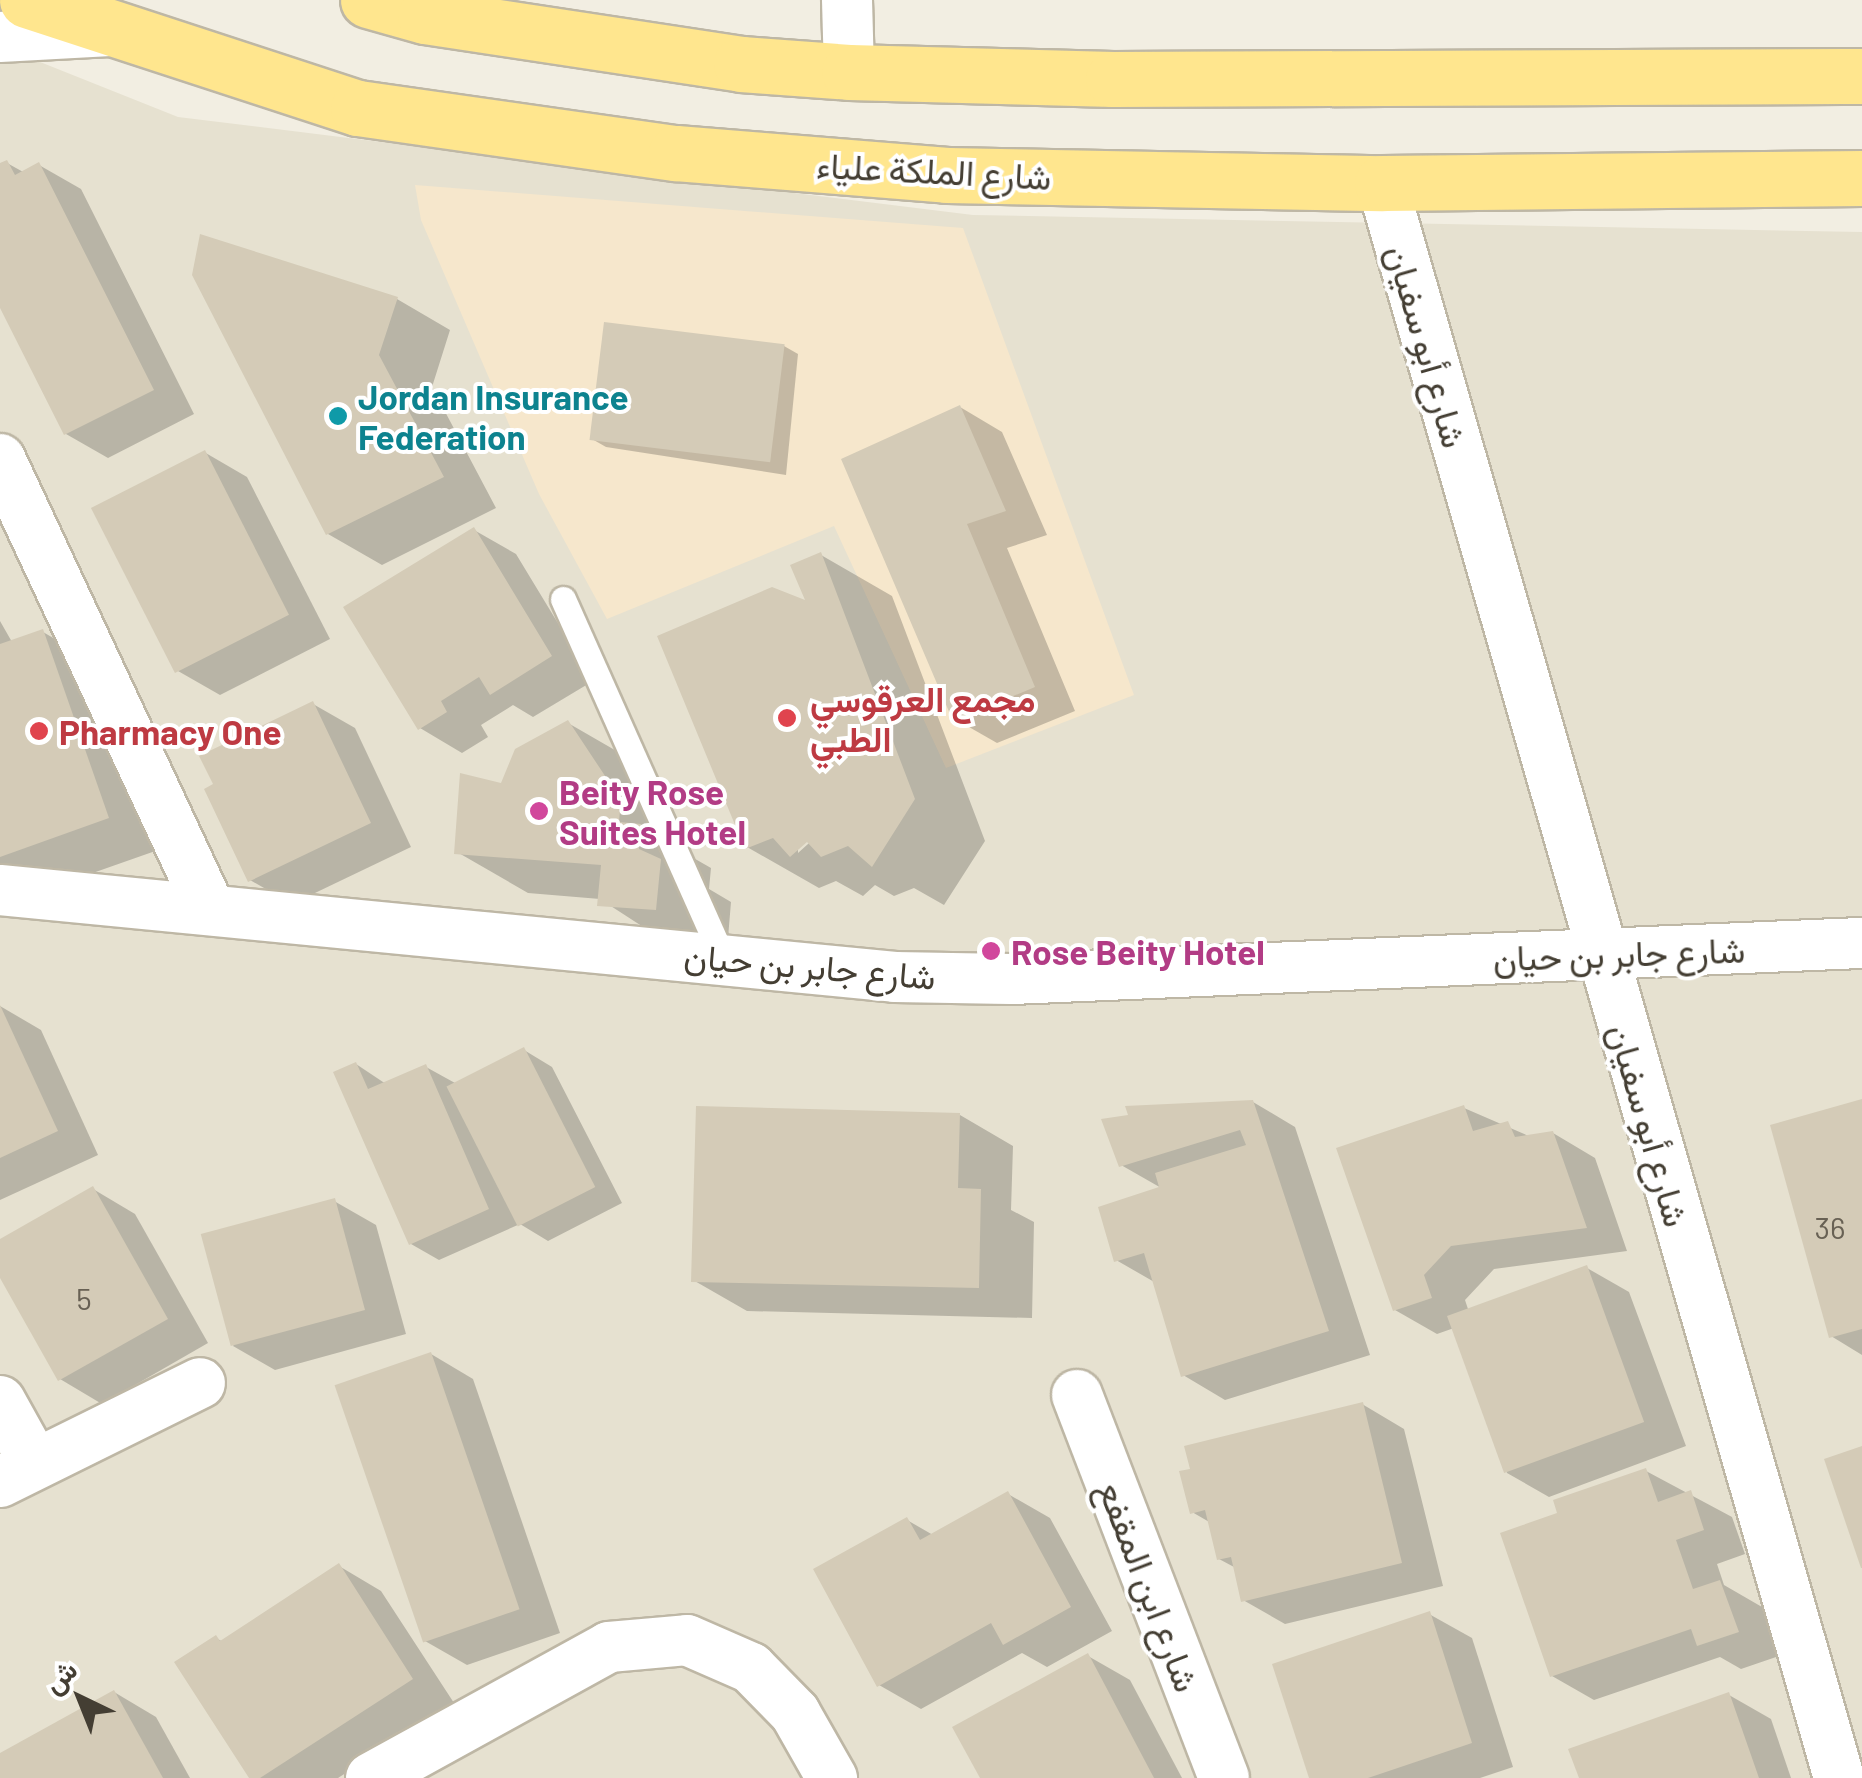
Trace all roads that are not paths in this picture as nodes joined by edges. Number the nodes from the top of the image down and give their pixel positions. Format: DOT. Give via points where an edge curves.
graph roads {
  1 [pos="27,0"];
  2 [pos="368,0"];
  3 [pos="847,0"];
  4 [pos="110,31"];
  5 [pos="0,36"];
  6 [pos="849,72"];
  7 [pos="1862,76"];
  8 [pos="1862,178"];
  9 [pos="1382,183"];
  10 [pos="0,459"];
  11 [pos="563,599"];
  12 [pos="0,890"];
  13 [pos="210,910"];
  14 [pos="1862,943"];
  15 [pos="1600,954"];
  16 [pos="723,958"];
  17 [pos="200,1383"];
  18 [pos="1076,1395"];
  19 [pos="0,1400"];
  20 [pos="18,1473"];
  21 [pos="371,1778"];
  22 [pos="832,1778"];
  23 [pos="1224,1778"];
  24 [pos="1839,1778"];
  1 -- 4 [label="main road, شارع الملكة علياء"];
  2 -- 6 [label="main road" via="425,16 741,64"];
  3 -- 6 [label="street"];
  4 -- 5 [label="street"];
  4 -- 9 [label="main road, شارع الملكة علياء" via="358,108 640,149 947,175"];
  6 -- 7 [label="main road" via="1113,79"];
  8 -- 9 [label="main road, شارع الملكة علياء"];
  9 -- 15 [label="street, شارع أبو سفيان"];
  10 -- 13 [label="street"];
  11 -- 16 [label="lane"];
  12 -- 13 [label="street, شارع جابر بن حيان"];
  13 -- 16 [label="street, شارع جابر بن حيان"];
  14 -- 15 [label="street, شارع جابر بن حيان"];
  15 -- 16 [label="street, شارع جابر بن حيان" via="1012,979 894,976"];
  15 -- 24 [label="street, شارع أبو سفيان"];
  17 -- 20 [label="street"];
  18 -- 23 [label="street, شارع ابن المقفع"];
  19 -- 20 [label="street"];
  21 -- 22 [label="street" via="609,1647 687,1640 751,1668 795,1713"];
}
